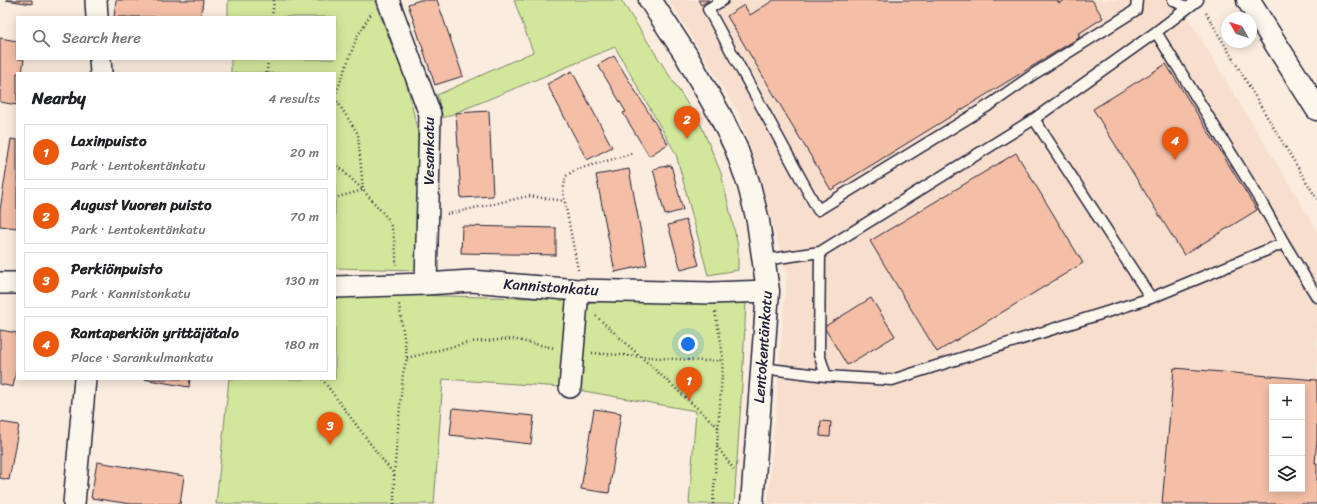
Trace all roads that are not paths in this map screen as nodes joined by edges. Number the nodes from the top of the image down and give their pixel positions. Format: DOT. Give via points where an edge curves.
graph roads {
  1 [pos="96,0"];
  2 [pos="650,0"];
  3 [pos="723,0"];
  4 [pos="1137,0"];
  5 [pos="1173,0"];
  6 [pos="1248,0"];
  7 [pos="382,3"];
  8 [pos="1200,3"];
  9 [pos="1187,8"];
  10 [pos="98,16"];
  11 [pos="1156,32"];
  12 [pos="100,60"];
  13 [pos="101,72"];
  14 [pos="1317,109"];
  15 [pos="1034,119"];
  16 [pos="1284,243"];
  17 [pos="820,252"];
  18 [pos="764,260"];
  19 [pos="0,283"];
  20 [pos="16,283"];
  21 [pos="426,284"];
  22 [pos="336,287"];
  23 [pos="768,291"];
  24 [pos="579,294"];
  25 [pos="1317,297"];
  26 [pos="1151,298"];
  27 [pos="762,368"];
  28 [pos="826,376"];
  29 [pos="85,380"];
  30 [pos="570,387"];
  31 [pos="74,504"];
  32 [pos="752,504"];
  1 -- 10 [label="street"];
  2 -- 18 [label="street, Lentokentänkatu" via="686,56 736,148 758,221"];
  3 -- 4 [label="lane" via="708,9 818,210 991,104 1136,10"];
  5 -- 9 [label="lane"];
  6 -- 14 [label="street"];
  7 -- 21 [label="street, Vesankatu" via="430,114"];
  8 -- 9 [label="lane"];
  9 -- 11 [label="lane"];
  11 -- 15 [label="lane"];
  11 -- 16 [label="lane"];
  12 -- 13 [label="street"];
  15 -- 17 [label="lane"];
  15 -- 26 [label="lane"];
  16 -- 25 [label="lane"];
  16 -- 26 [label="lane"];
  17 -- 18 [label="lane"];
  17 -- 28 [label="lane" via="819,354"];
  18 -- 23 [label="street, Lentokentänkatu"];
  19 -- 20 [label="street"];
  21 -- 22 [label="street, Kannistonkatu"];
  21 -- 24 [label="street, Kannistonkatu" via="471,281"];
  23 -- 24 [label="street, Kannistonkatu"];
  23 -- 27 [label="street, Lentokentänkatu"];
  24 -- 30 [label="street"];
  26 -- 28 [label="lane" via="892,380"];
  27 -- 28 [label="lane"];
  27 -- 32 [label="street, Lentokentänkatu"];
  29 -- 31 [label="street"];
}
